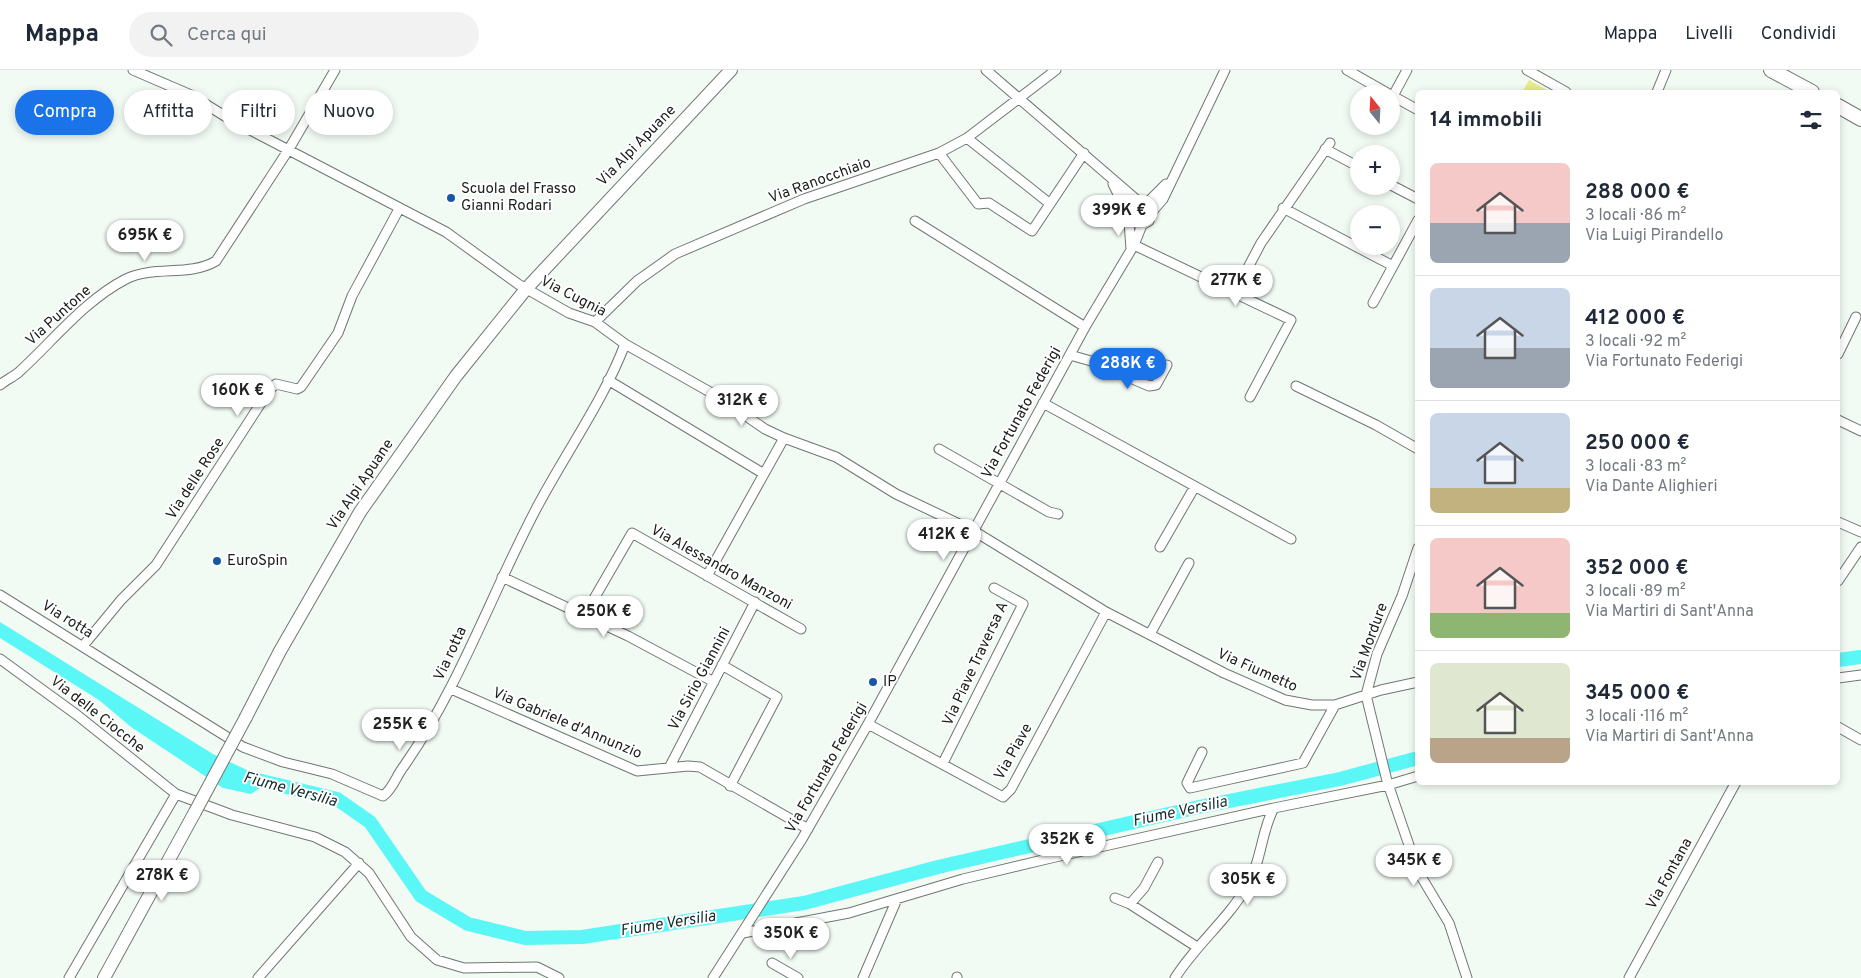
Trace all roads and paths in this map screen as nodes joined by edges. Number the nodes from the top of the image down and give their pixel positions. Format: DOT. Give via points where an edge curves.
graph roads {
  1 [pos="133,70"];
  2 [pos="335,70"];
  3 [pos="731,70"];
  4 [pos="986,70"];
  5 [pos="1056,70"];
  6 [pos="1225,70"];
  7 [pos="1347,70"];
  8 [pos="1408,70"];
  9 [pos="1527,70"];
  10 [pos="1666,70"];
  11 [pos="1771,70"];
  12 [pos="1363,74"];
  13 [pos="1378,85"];
  14 [pos="1398,85"];
  15 [pos="1562,90"];
  16 [pos="1657,90"];
  17 [pos="1808,90"];
  18 [pos="1018,100"];
  19 [pos="1400,100"];
  20 [pos="1840,107"];
  21 [pos="1415,108"];
  22 [pos="1861,119"];
  23 [pos="967,138"];
  24 [pos="289,150"];
  25 [pos="939,153"];
  26 [pos="1084,153"];
  27 [pos="1350,162"];
  28 [pos="1107,176"];
  29 [pos="1170,181"];
  30 [pos="1400,190"];
  31 [pos="1415,197"];
  32 [pos="1049,203"];
  33 [pos="1142,203"];
  34 [pos="1283,208"];
  35 [pos="400,209"];
  36 [pos="1126,212"];
  37 [pos="1151,213"];
  38 [pos="1129,221"];
  39 [pos="915,222"];
  40 [pos="1142,226"];
  41 [pos="1415,226"];
  42 [pos="1133,248"];
  43 [pos="1393,266"];
  44 [pos="526,289"];
  45 [pos="1234,294"];
  46 [pos="1373,303"];
  47 [pos="1856,317"];
  48 [pos="595,322"];
  49 [pos="1085,327"];
  50 [pos="625,344"];
  51 [pos="1840,350"];
  52 [pos="1070,355"];
  53 [pos="1167,365"];
  54 [pos="608,380"];
  55 [pos="0,385"];
  56 [pos="1296,386"];
  57 [pos="1250,397"];
  58 [pos="1043,403"];
  59 [pos="1840,422"];
  60 [pos="1861,431"];
  61 [pos="784,438"];
  62 [pos="1415,447"];
  63 [pos="939,449"];
  64 [pos="764,474"];
  65 [pos="999,483"];
  66 [pos="1194,488"];
  67 [pos="1058,514"];
  68 [pos="1840,523"];
  69 [pos="974,531"];
  70 [pos="1861,532"];
  71 [pos="1291,539"];
  72 [pos="1160,547"];
  73 [pos="1861,547"];
  74 [pos="1415,557"];
  75 [pos="1189,563"];
  76 [pos="707,576"];
  77 [pos="502,577"];
  78 [pos="1840,578"];
  79 [pos="994,588"];
  80 [pos="0,595"];
  81 [pos="755,602"];
  82 [pos="1106,612"];
  83 [pos="584,616"];
  84 [pos="801,629"];
  85 [pos="1150,634"];
  86 [pos="83,646"];
  87 [pos="0,659"];
  88 [pos="722,665"];
  89 [pos="1861,675"];
  90 [pos="1840,678"];
  91 [pos="714,682"];
  92 [pos="1415,683"];
  93 [pos="451,689"];
  94 [pos="1366,694"];
  95 [pos="1335,706"];
  96 [pos="868,724"];
  97 [pos="1840,728"];
  98 [pos="1861,740"];
  99 [pos="1202,752"];
  100 [pos="943,763"];
  101 [pos="669,768"];
  102 [pos="1415,777"];
  103 [pos="1388,783"];
  104 [pos="1734,785"];
  105 [pos="730,786"];
  106 [pos="176,794"];
  107 [pos="1274,808"];
  108 [pos="808,829"];
  109 [pos="1158,862"];
  110 [pos="359,863"];
  111 [pos="1115,898"];
  112 [pos="897,899"];
  113 [pos="1130,904"];
  114 [pos="743,933"];
  115 [pos="1197,947"];
  116 [pos="772,963"];
  117 [pos="69,978"];
  118 [pos="104,978"];
  119 [pos="258,978"];
  120 [pos="559,978"];
  121 [pos="713,978"];
  122 [pos="798,978"];
  123 [pos="863,978"];
  124 [pos="1175,978"];
  125 [pos="1467,978"];
  126 [pos="1629,978"];
  1 -- 24 [label="street, Via Cugnia" via="191,95"];
  2 -- 24 [label="street, Via Puntone"];
  3 -- 44 [label="main road, Via Alpi Apuane"];
  4 -- 18 [label="street"];
  5 -- 18 [label="street, Via Ranocchiaio"];
  6 -- 29 [label="street"];
  7 -- 12 [label="street"];
  8 -- 14 [label="street"];
  9 -- 15 [label="street"];
  10 -- 16 [label="street"];
  11 -- 17 [label="main road"];
  12 -- 13 [label="street"];
  18 -- 23 [label="street, Via Ranocchiaio"];
  18 -- 26 [label="street"];
  19 -- 21 [label="street"];
  20 -- 22 [label="main road"];
  23 -- 25 [label="street, Via Ranocchiaio"];
  23 -- 32 [label="street"];
  24 -- 35 [label="street, Via Cugnia"];
  24 -- 55 [label="street, Via Puntone" via="216,261 196,270 166,270 127,279 101,295"];
  25 -- 32 [label="street" via="978,204 989,203 1032,231"];
  25 -- 48 [label="street, Via Ranocchiaio" via="804,199 675,254 637,281"];
  26 -- 28 [label="street"];
  26 -- 32 [label="street"];
  27 -- 34 [label="street" via="1328,146"];
  28 -- 33 [label="street"];
  28 -- 36 [label="street" via="1119,193"];
  29 -- 33 [label="street"];
  29 -- 37 [label="street" via="1163,199"];
  30 -- 31 [label="street"];
  33 -- 36 [label="street" via="1130,205"];
  33 -- 37 [label="street"];
  34 -- 43 [label="street"];
  34 -- 45 [label="street" via="1260,243"];
  35 -- 44 [label="street, Via Cugnia" via="446,232"];
  35 -- 86 [label="street, Via delle Rose" via="352,296 338,333 301,387 276,384 270,389 156,565 121,600"];
  36 -- 38 [label="street"];
  37 -- 40 [label="street" via="1149,221"];
  38 -- 40 [label="street"];
  38 -- 42 [label="street"];
  39 -- 49 [label="street"];
  40 -- 42 [label="street, Via Fortunato Federigi"];
  41 -- 43 [label="street"];
  42 -- 45 [label="street"];
  42 -- 49 [label="street, Via Fortunato Federigi"];
  43 -- 46 [label="street"];
  44 -- 48 [label="street, Via Cugnia" via="569,313"];
  44 -- 118 [label="main road, Via Alpi Apuane, bridge" via="456,376 360,512 280,650"];
  45 -- 57 [label="street" via="1291,320"];
  47 -- 51 [label="street"];
  48 -- 50 [label="street, Via Cugnia"];
  49 -- 52 [label="street, Via Fortunato Federigi"];
  50 -- 54 [label="street, Via rotta"];
  50 -- 61 [label="street, Via Cugnia"];
  52 -- 53 [label="street" via="1149,386 1156,385"];
  52 -- 58 [label="street, Via Fortunato Federigi"];
  54 -- 64 [label="street"];
  54 -- 77 [label="street, Via rotta"];
  56 -- 62 [label="street"];
  58 -- 65 [label="street, Via Fortunato Federigi"];
  58 -- 66 [label="street"];
  59 -- 60 [label="street"];
  61 -- 64 [label="street"];
  61 -- 69 [label="street, Via Cugnia" via="836,457 896,494"];
  63 -- 65 [label="street"];
  64 -- 76 [label="street"];
  65 -- 67 [label="street"];
  65 -- 69 [label="street, Via Fortunato Federigi"];
  66 -- 71 [label="street"];
  66 -- 72 [label="street"];
  68 -- 70 [label="street"];
  69 -- 82 [label="street, Via Fiumetto"];
  69 -- 96 [label="street, Via Fortunato Federigi"];
  73 -- 78 [label="street"];
  74 -- 94 [label="street, Via Mordure" via="1377,654"];
  75 -- 85 [label="street"];
  76 -- 81 [label="street, Via Alessandro Manzoni"];
  76 -- 83 [label="street, Via Alessandro Manzoni" via="632,533"];
  77 -- 83 [label="street"];
  77 -- 93 [label="street, Via rotta"];
  79 -- 100 [label="street, Via Piave Traversa A" via="1023,604"];
  80 -- 86 [label="street, Via rotta"];
  81 -- 84 [label="street, Via Alessandro Manzoni"];
  81 -- 88 [label="street, Via Sirio Giannini"];
  82 -- 85 [label="street, Via Fiumetto"];
  82 -- 100 [label="street, Via Piave" via="1011,789 1003,796"];
  83 -- 91 [label="street"];
  85 -- 95 [label="street, Via Fiumetto" via="1271,695 1298,704"];
  86 -- 93 [label="street, Via rotta" via="243,747 283,762 332,774 383,796 421,741"];
  87 -- 106 [label="street, Via delle Ciocche"];
  88 -- 91 [label="street, Via Sirio Giannini"];
  88 -- 105 [label="street" via="777,696"];
  89 -- 90 [label="street"];
  91 -- 101 [label="street, Via Sirio Giannini"];
  92 -- 94 [label="street, Via Fiumetto"];
  93 -- 101 [label="street, Via Gabriele d'Annunzio" via="637,771"];
  94 -- 95 [label="street, Via Fiumetto"];
  94 -- 103 [label="street, Via Mordure"];
  95 -- 99 [label="street" via="1302,763 1190,788 1187,783"];
  96 -- 100 [label="street, Via Piave"];
  96 -- 108 [label="street, Via Fortunato Federigi"];
  97 -- 98 [label="street"];
  101 -- 105 [label="street, Via Gabriele d'Annunzio" via="700,767"];
  102 -- 103 [label="street"];
  103 -- 107 [label="street"];
  103 -- 125 [label="street, Via Mordure" via="1422,878 1449,923"];
  104 -- 126 [label="street, Via Fontana"];
  105 -- 108 [label="street, Via Gabriele d'Annunzio"];
  106 -- 110 [label="street, Via delle Ciocche" via="232,814 316,837"];
  106 -- 117 [label="street"];
  107 -- 112 [label="street" via="1016,866"];
  107 -- 115 [label="street" via="1248,885 1230,912"];
  108 -- 114 [label="street, Via Fortunato Federigi"];
  109 -- 113 [label="street" via="1144,888"];
  110 -- 119 [label="street"];
  110 -- 120 [label="street, Via delle Ciocche" via="378,884 411,937 437,960 472,968 544,968"];
  111 -- 113 [label="street"];
  112 -- 114 [label="street" via="849,913"];
  112 -- 123 [label="street"];
  113 -- 115 [label="street"];
  114 -- 121 [label="street, Via Fortunato Federigi"];
  115 -- 124 [label="street"];
  116 -- 122 [label="street"];
}
